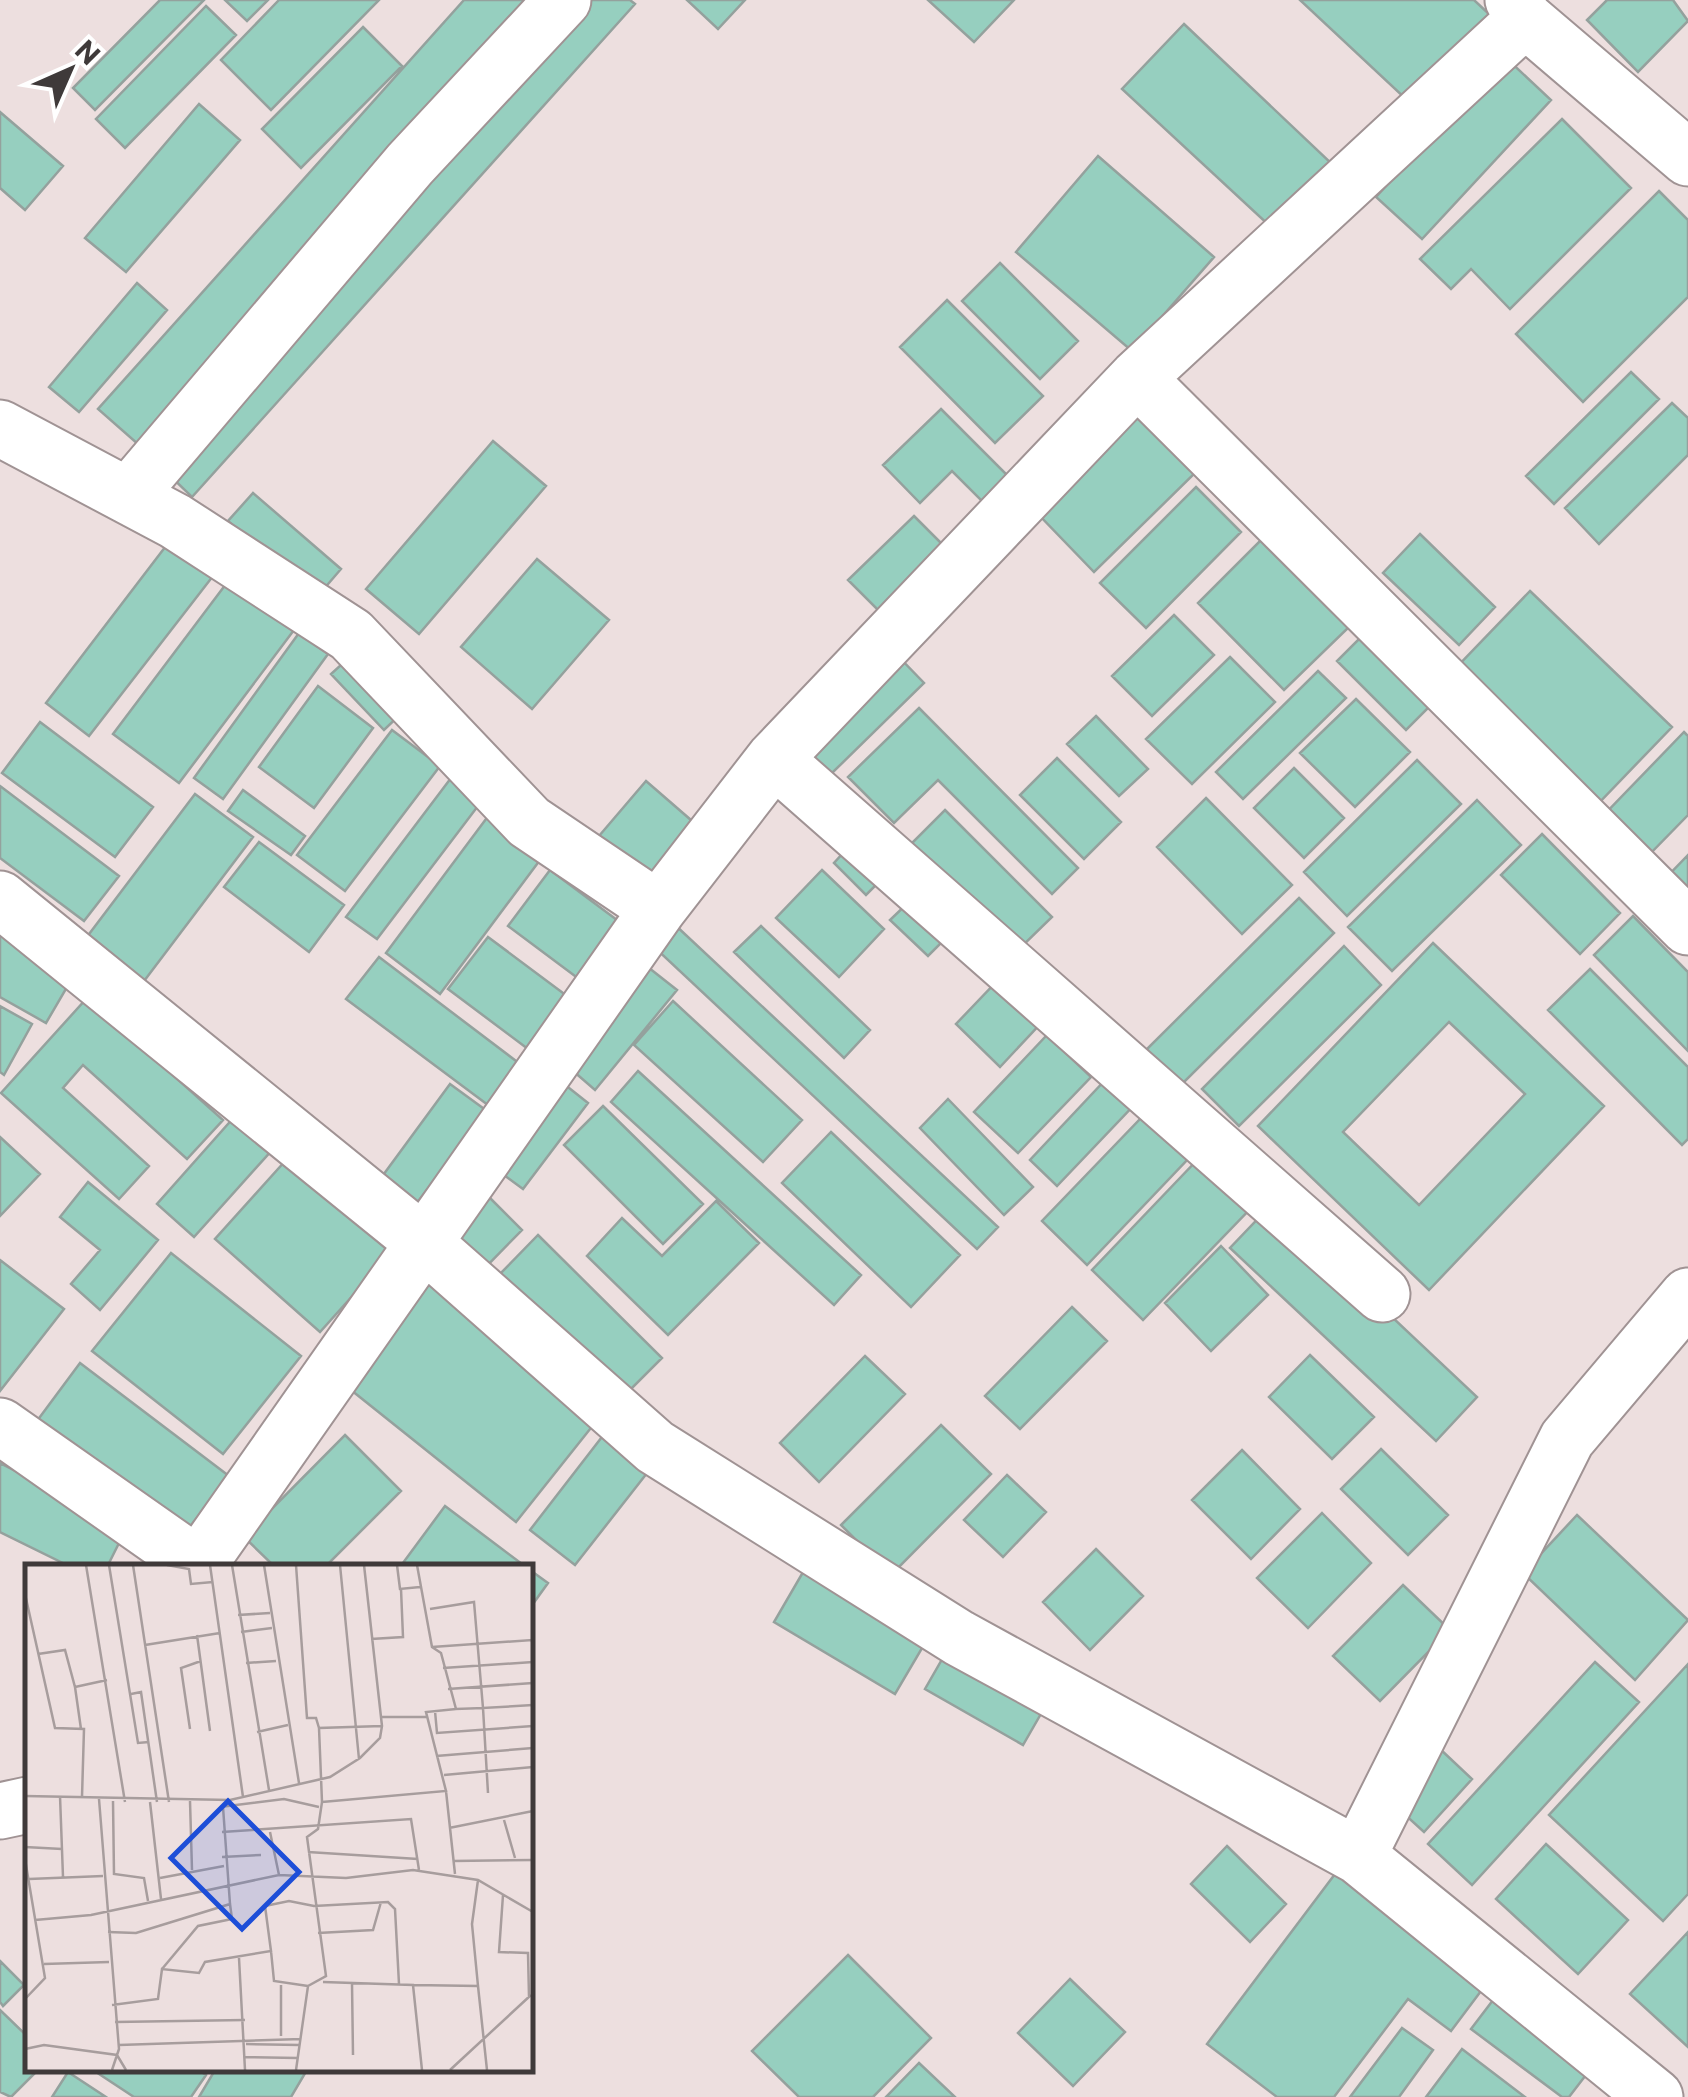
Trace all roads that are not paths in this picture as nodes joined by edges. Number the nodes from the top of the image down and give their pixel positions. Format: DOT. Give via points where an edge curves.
graph roads {
  1 [pos="563,0"];
  2 [pos="1519,10"];
  3 [pos="1688,158"];
  4 [pos="1137,378"];
  5 [pos="0,428"];
  6 [pos="128,496"];
  7 [pos="774,759"];
  8 [pos="0,899"];
  9 [pos="658,909"];
  10 [pos="1688,927"];
  11 [pos="423,1242"];
  12 [pos="1382,1294"];
  13 [pos="1688,1296"];
  14 [pos="0,1426"];
  15 [pos="194,1564"];
  16 [pos="198,1564"];
  17 [pos="25,1806"];
  18 [pos="0,1811"];
  19 [pos="1358,1856"];
  20 [pos="1655,2097"];
  1 -- 6 [label="street" via="410,164"];
  2 -- 3 [label="street"];
  2 -- 4 [label="street"];
  4 -- 7 [label="street"];
  4 -- 10 [label="street"];
  5 -- 6 [label="street"];
  6 -- 9 [label="street" via="350,635 529,822"];
  7 -- 9 [label="street"];
  7 -- 12 [label="street"];
  8 -- 11 [label="street"];
  9 -- 11 [label="street"];
  11 -- 16 [label="street"];
  11 -- 19 [label="street" via="655,1447 959,1638"];
  13 -- 19 [label="street" via="1567,1439"];
  14 -- 15 [label="street"];
  17 -- 18 [label="street"];
  19 -- 20 [label="street"];
}
